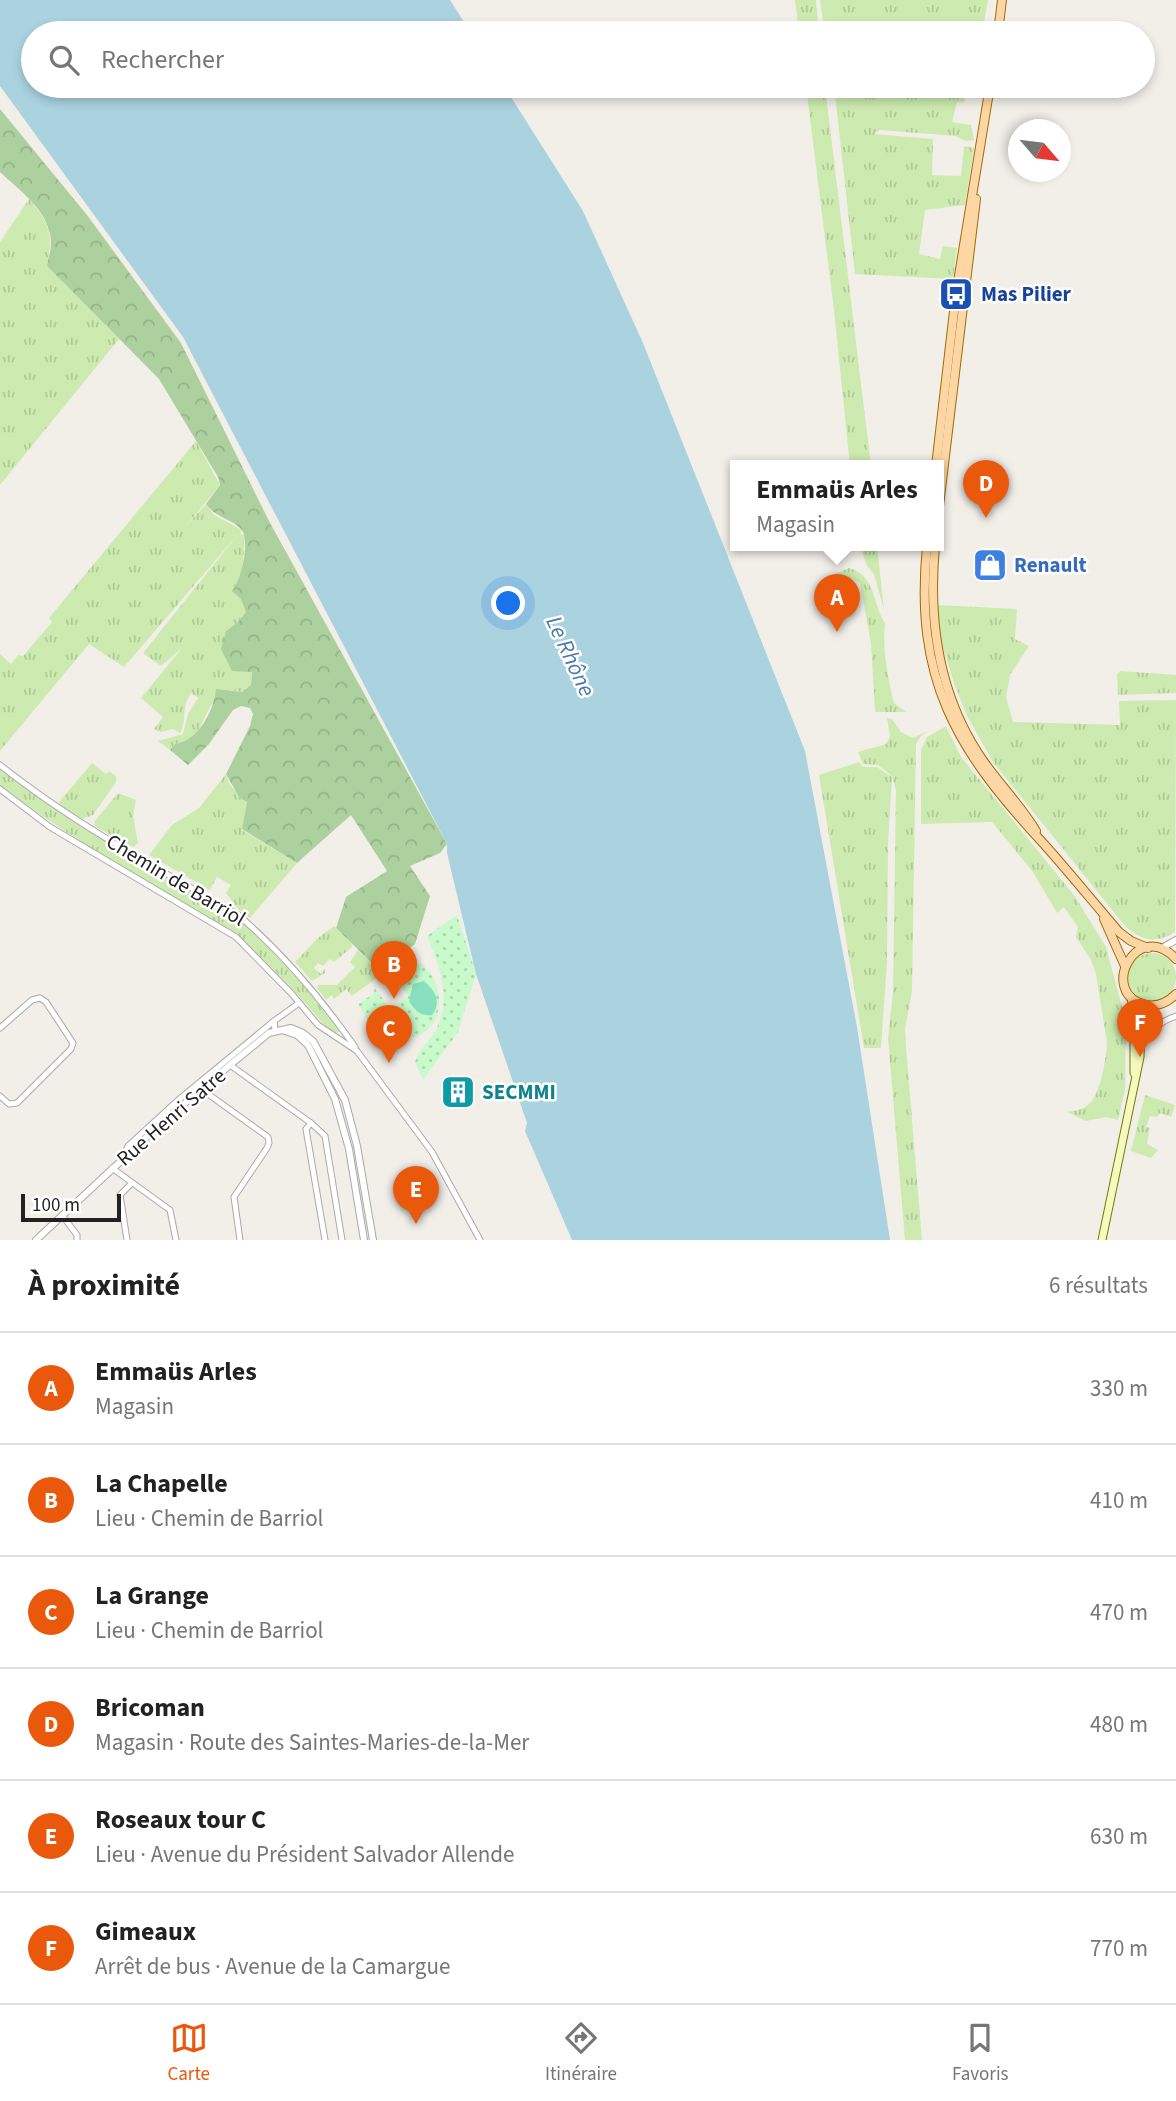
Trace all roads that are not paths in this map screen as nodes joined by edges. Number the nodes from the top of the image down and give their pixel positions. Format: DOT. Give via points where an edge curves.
graph roads {
  1 [pos="1002,0"];
  2 [pos="999,21"];
  3 [pos="988,98"];
  4 [pos="976,178"];
  5 [pos="937,460"];
  6 [pos="944,466"];
  7 [pos="927,551"];
  8 [pos="935,551"];
  9 [pos="0,765"];
  10 [pos="0,789"];
  11 [pos="1043,843"];
  12 [pos="1100,909"];
  13 [pos="1176,940"];
  14 [pos="1148,948"];
  15 [pos="1162,948"];
  16 [pos="1176,959"];
  17 [pos="1125,966"];
  18 [pos="1176,993"];
  19 [pos="1131,997"];
  20 [pos="1172,1001"];
  21 [pos="299,1003"];
  22 [pos="1155,1006"];
  23 [pos="1176,1016"];
  24 [pos="274,1021"];
  25 [pos="0,1028"];
  26 [pos="278,1030"];
  27 [pos="338,1032"];
  28 [pos="346,1035"];
  29 [pos="1140,1047"];
  30 [pos="357,1051"];
  31 [pos="230,1065"];
  32 [pos="1135,1080"];
  33 [pos="201,1089"];
  34 [pos="0,1096"];
  35 [pos="311,1123"];
  36 [pos="122,1158"];
  37 [pos="112,1168"];
  38 [pos="132,1183"];
  39 [pos="62,1215"];
  40 [pos="36,1240"];
  41 [pos="77,1240"];
  42 [pos="127,1240"];
  43 [pos="176,1240"];
  44 [pos="240,1240"];
  45 [pos="325,1240"];
  46 [pos="342,1240"];
  47 [pos="364,1240"];
  48 [pos="373,1240"];
  49 [pos="480,1240"];
  50 [pos="1102,1240"];
  1 -- 2 [label="main road"];
  3 -- 4 [label="main road"];
  4 -- 5 [label="main road" via="956,295"];
  4 -- 6 [label="main road"];
  7 -- 11 [label="main road" via="925,627 949,716 978,766"];
  8 -- 11 [label="main road" via="933,619 945,683 983,761"];
  9 -- 28 [label="street, Chemin de Barriol" via="87,826 237,914 313,989"];
  10 -- 21 [label="street" via="50,827 236,937"];
  11 -- 12 [label="main road"];
  12 -- 14 [label="main road" via="1131,942"];
  12 -- 17 [label="main road"];
  13 -- 15 [label="street"];
  14 -- 15 [label="main road"];
  14 -- 17 [label="main road" via="1132,955"];
  15 -- 16 [label="main road"];
  17 -- 19 [label="main road" via="1125,986"];
  18 -- 20 [label="main road"];
  19 -- 22 [label="main road"];
  19 -- 32 [label="main road"];
  20 -- 22 [label="main road"];
  21 -- 24 [label="street"];
  21 -- 30 [label="street" via="327,1032"];
  22 -- 29 [label="main road" via="1141,1023"];
  23 -- 29 [label="street" via="1154,1027"];
  24 -- 26 [label="street"];
  24 -- 36 [label="street" via="176,1102 128,1146"];
  25 -- 34 [label="street" via="40,998 73,1043 17,1103 9,1104"];
  26 -- 31 [label="street, Rue Henri Satre"];
  26 -- 47 [label="street" via="297,1035 308,1045 335,1099 349,1149"];
  26 -- 48 [label="street" via="296,1029 313,1041 342,1095 357,1146"];
  27 -- 28 [label="street"];
  28 -- 30 [label="street, Chemin de Barriol"];
  29 -- 32 [label="main road"];
  30 -- 49 [label="street, Chemin de Barriol" via="432,1152"];
  31 -- 33 [label="street, Rue Henri Satre"];
  31 -- 35 [label="street"];
  32 -- 50 [label="main road"];
  33 -- 36 [label="street, Rue Henri Satre"];
  33 -- 44 [label="street" via="268,1137 267,1148 234,1197"];
  35 -- 45 [label="street" via="306,1129"];
  35 -- 46 [label="street" via="325,1136"];
  36 -- 37 [label="street, Rue Henri Satre"];
  37 -- 38 [label="street"];
  37 -- 39 [label="street, Rue Henri Satre"];
  38 -- 42 [label="street" via="120,1195"];
  38 -- 43 [label="street" via="171,1212"];
  39 -- 40 [label="street, Rue Henri Satre"];
  39 -- 41 [label="street"];
}
